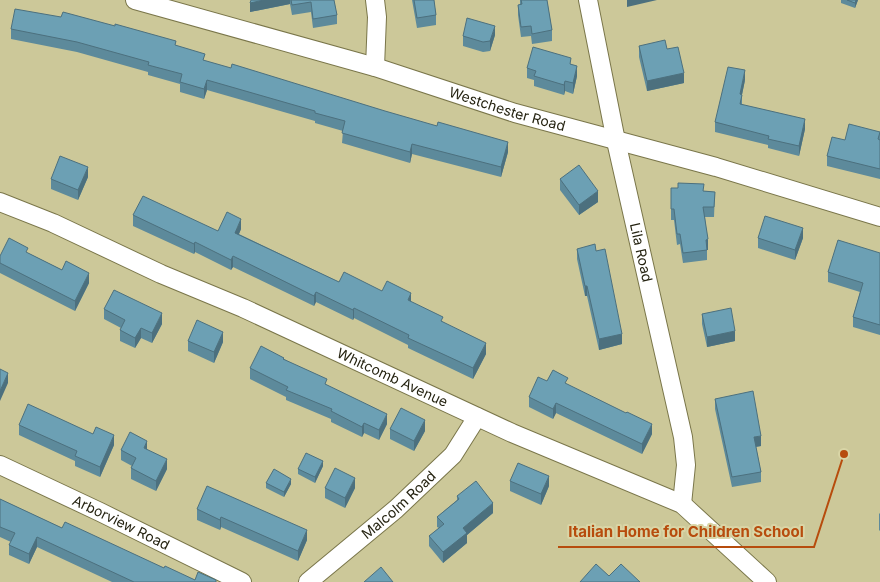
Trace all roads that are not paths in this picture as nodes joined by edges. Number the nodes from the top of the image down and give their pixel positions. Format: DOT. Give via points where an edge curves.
graph roads {
  1 [pos="135,0"];
  2 [pos="375,0"];
  3 [pos="588,0"];
  4 [pos="375,67"];
  5 [pos="616,140"];
  6 [pos="0,202"];
  7 [pos="880,217"];
  8 [pos="478,417"];
  9 [pos="0,465"];
  10 [pos="682,504"];
  11 [pos="242,582"];
  12 [pos="308,582"];
  13 [pos="766,582"];
  1 -- 4 [label="street, Westchester Road"];
  2 -- 4 [label="street"];
  3 -- 5 [label="street, Lila Road"];
  4 -- 5 [label="street, Westchester Road" via="515,113"];
  5 -- 7 [label="street, Westchester Road"];
  5 -- 10 [label="street, Lila Road" via="683,437 686,465"];
  6 -- 8 [label="street, Whitcomb Avenue" via="243,308"];
  8 -- 10 [label="street, Whitcomb Avenue"];
  8 -- 12 [label="street, Malcolm Road" via="453,455"];
  9 -- 11 [label="street, Arborview Road"];
  10 -- 13 [label="street, Whitcomb Avenue"];
}
